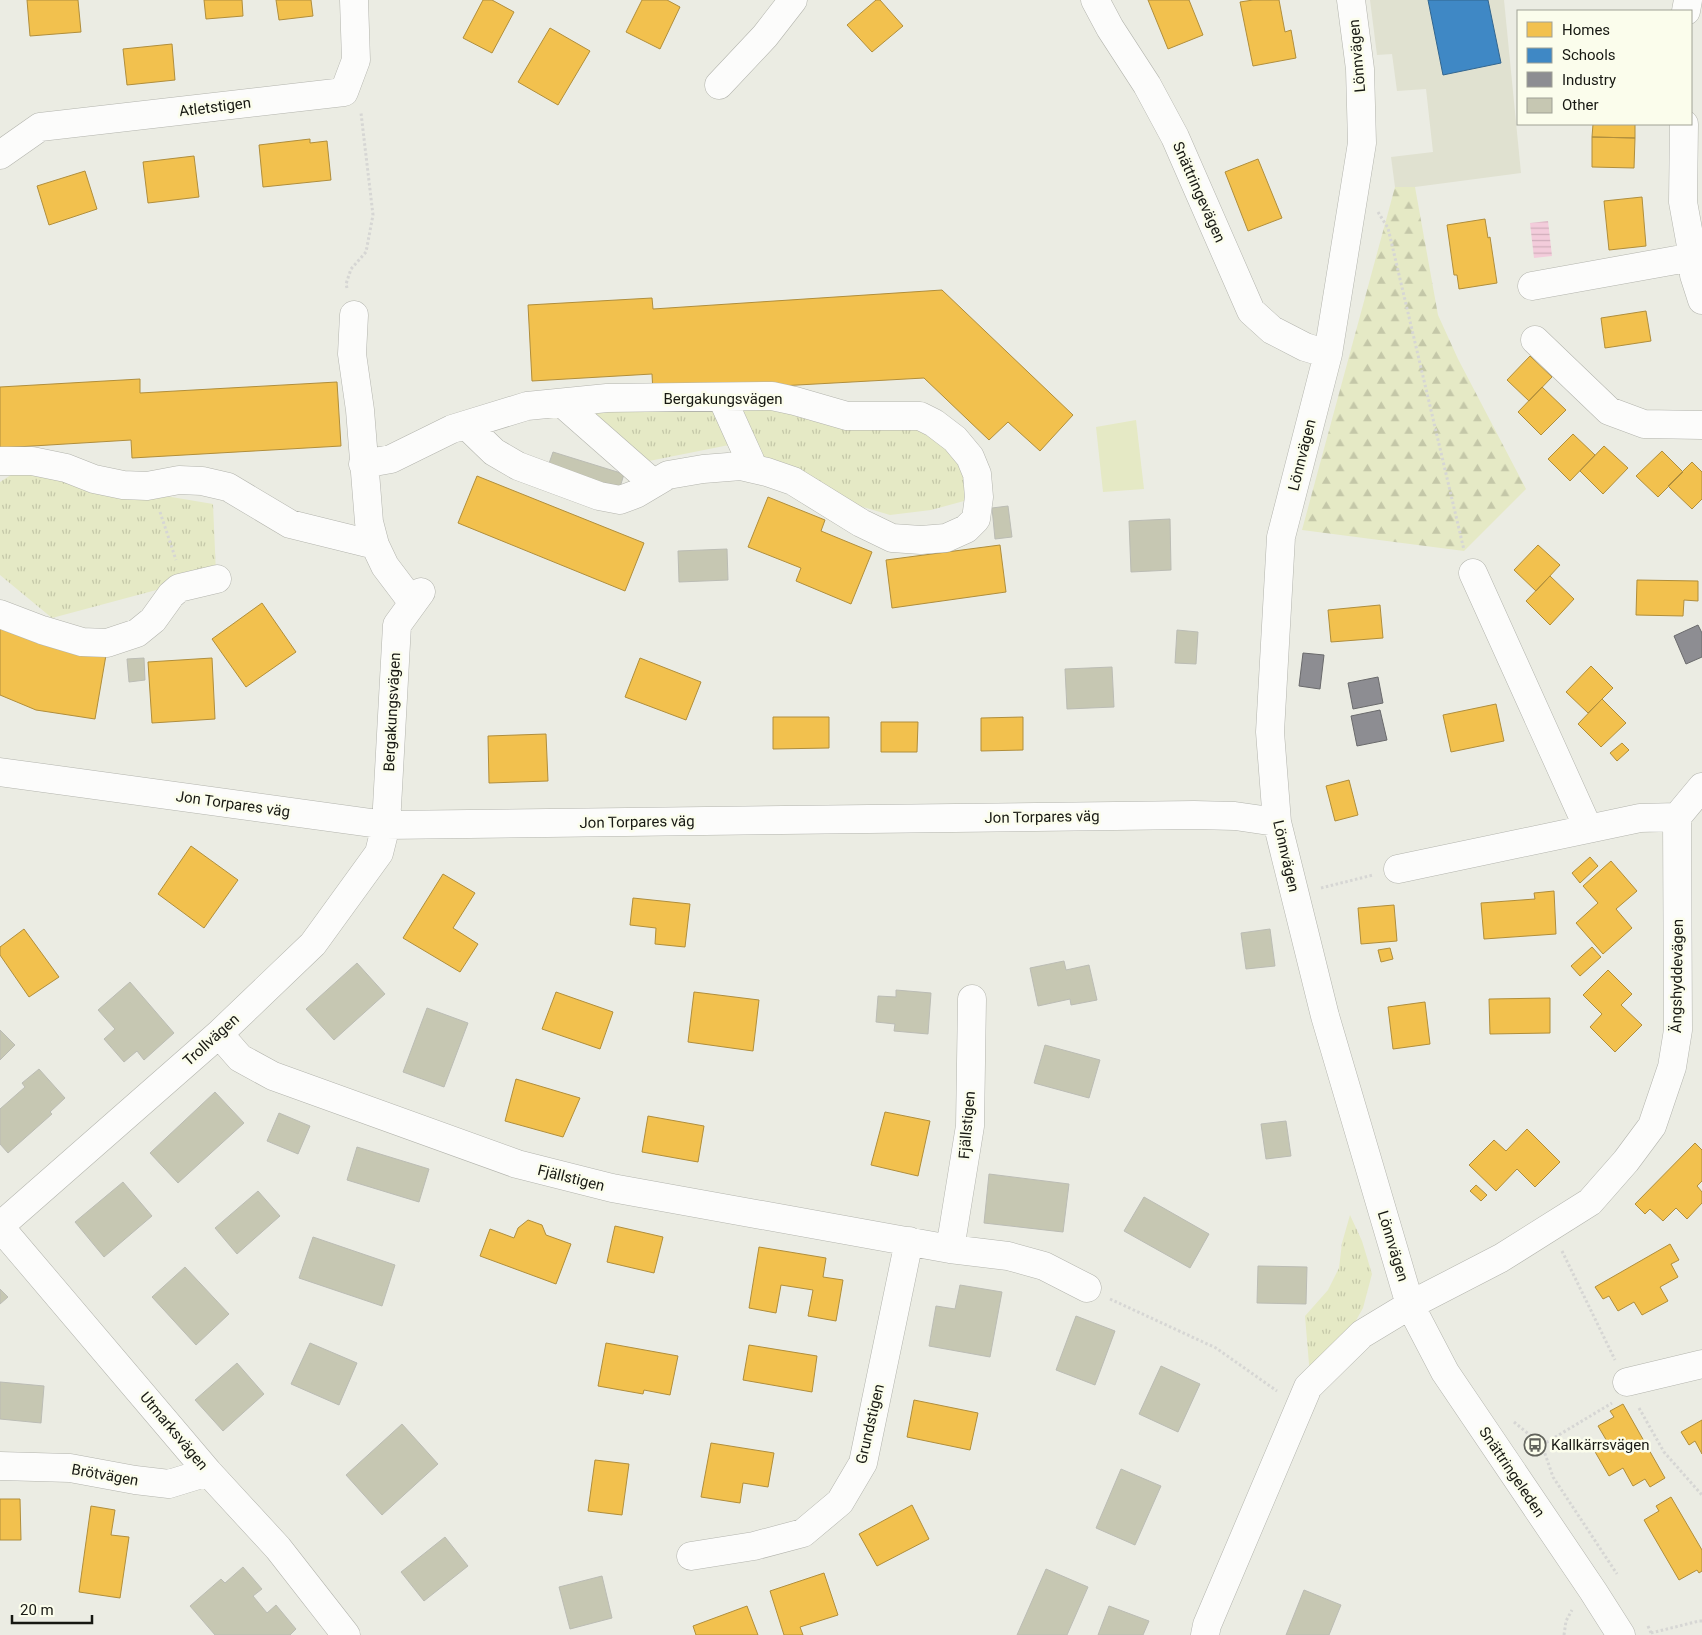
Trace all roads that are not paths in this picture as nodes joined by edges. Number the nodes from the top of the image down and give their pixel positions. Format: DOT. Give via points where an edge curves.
graph roads {
  1 [pos="354,0"];
  2 [pos="793,0"];
  3 [pos="1095,0"];
  4 [pos="1351,0"];
  5 [pos="718,85"];
  6 [pos="1684,125"];
  7 [pos="0,154"];
  8 [pos="1693,257"];
  9 [pos="1532,286"];
  10 [pos="1702,300"];
  11 [pos="354,315"];
  12 [pos="1535,340"];
  13 [pos="1328,354"];
  14 [pos="722,398"];
  15 [pos="562,403"];
  16 [pos="466,425"];
  17 [pos="1702,425"];
  18 [pos="0,461"];
  19 [pos="363,464"];
  20 [pos="754,469"];
  21 [pos="654,483"];
  22 [pos="375,545"];
  23 [pos="1473,573"];
  24 [pos="217,580"];
  25 [pos="0,614"];
  26 [pos="0,772"];
  27 [pos="1702,787"];
  28 [pos="1677,817"];
  29 [pos="1277,822"];
  30 [pos="386,826"];
  31 [pos="1588,828"];
  32 [pos="1398,869"];
  33 [pos="972,999"];
  34 [pos="219,1034"];
  35 [pos="0,1226"];
  36 [pos="909,1241"];
  37 [pos="950,1249"];
  38 [pos="1087,1288"];
  39 [pos="1410,1305"];
  40 [pos="1702,1364"];
  41 [pos="1629,1387"];
  42 [pos="0,1466"];
  43 [pos="208,1472"];
  44 [pos="691,1556"];
  45 [pos="346,1635"];
  46 [pos="1206,1635"];
  47 [pos="1621,1635"];
  1 -- 7 [label="street, Atletstigen" via="356,60 344,92 40,127"];
  2 -- 5 [label="street" via="765,36"];
  3 -- 13 [label="street, Snättringevägen" via="1175,137 1251,310 1272,330 1305,347"];
  4 -- 13 [label="street, Lönnvägen" via="1360,69 1362,143"];
  6 -- 8 [label="street" via="1683,202"];
  8 -- 9 [label="street"];
  8 -- 10 [label="street" via="1694,275"];
  11 -- 19 [label="street, Bergakungsvägen" via="352,354"];
  12 -- 17 [label="street" via="1610,410 1644,424"];
  13 -- 29 [label="street, Lönnvägen" via="1281,537 1270,732"];
  14 -- 15 [label="street, Bergakungsvägen" via="607,398"];
  14 -- 20 [label="street"];
  14 -- 20 [label="street, Bergakungsvägen" via="772,396 847,416 920,416 955,439 970,457 978,482 976,519 966,529 946,538 892,538 860,523 793,481"];
  15 -- 16 [label="street, Bergakungsvägen" via="527,406"];
  15 -- 21 [label="street"];
  16 -- 19 [label="street, Bergakungsvägen" via="391,459"];
  16 -- 21 [label="street, Bergakungsvägen" via="494,452 518,466 600,496 620,500"];
  18 -- 22 [label="street" via="32,461 123,485 202,481 228,487 290,524"];
  19 -- 22 [label="street, Bergakungsvägen" via="369,522"];
  20 -- 21 [label="street, Bergakungsvägen" via="740,466 703,469 668,475"];
  22 -- 30 [label="street, Bergakungsvägen" via="385,566 417,598 397,625"];
  23 -- 31 [label="street"];
  24 -- 25 [label="street" via="179,588 153,620 137,633 107,643 82,642"];
  26 -- 30 [label="street, Jon Torpares väg"];
  27 -- 28 [label="street"];
  28 -- 31 [label="street" via="1640,818"];
  28 -- 39 [label="street, Ängshyddevägen" via="1678,1030 1672,1066 1652,1126 1590,1202 1501,1258"];
  29 -- 30 [label="street, Jon Torpares väg" via="1194,815"];
  29 -- 39 [label="street, Lönnvägen" via="1324,1016"];
  30 -- 34 [label="street, Trollvägen" via="379,853 313,944"];
  31 -- 32 [label="street"];
  33 -- 37 [label="street, Fjällstigen" via="970,1126"];
  34 -- 35 [label="street, Trollvägen"];
  34 -- 36 [label="street, Fjällstigen" via="240,1058 273,1076 517,1164 612,1188"];
  35 -- 43 [label="street, Utmarksvägen"];
  36 -- 37 [label="street, Fjällstigen"];
  36 -- 44 [label="street, Grundstigen" via="863,1463 840,1502 803,1533 754,1546"];
  37 -- 38 [label="street, Fjällstigen" via="1008,1256 1044,1266"];
  39 -- 46 [label="street" via="1362,1334 1308,1388"];
  39 -- 47 [label="street, Snättringeleden" via="1445,1372"];
  40 -- 41 [label="street"];
  42 -- 43 [label="street, Brötvägen" via="70,1468 169,1484"];
  43 -- 45 [label="street, Utmarksvägen" via="278,1548"];
}
